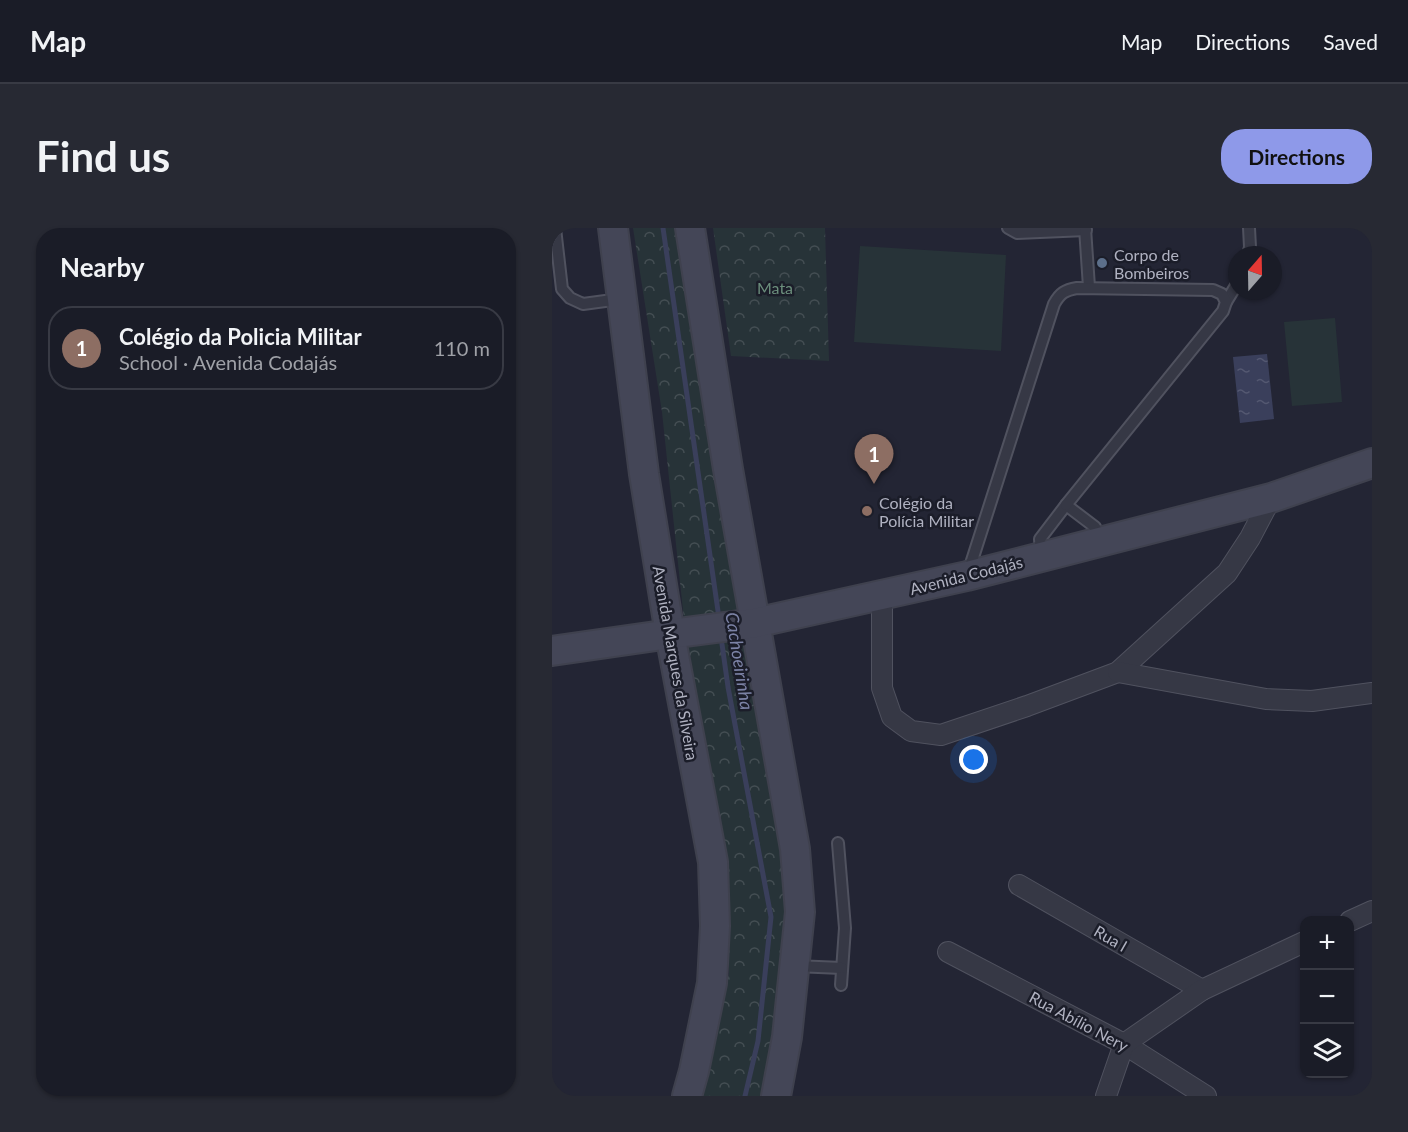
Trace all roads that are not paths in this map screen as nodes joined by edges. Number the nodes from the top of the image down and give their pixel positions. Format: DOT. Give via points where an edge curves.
graph roads {
  1 [pos="555,228"];
  2 [pos="613,228"];
  3 [pos="690,228"];
  4 [pos="1008,228"];
  5 [pos="1249,228"];
  6 [pos="1085,229"];
  7 [pos="1250,246"];
  8 [pos="1089,287"];
  9 [pos="622,299"];
  10 [pos="1228,299"];
  11 [pos="1226,302"];
  12 [pos="1372,464"];
  13 [pos="1271,498"];
  14 [pos="1066,505"];
  15 [pos="1101,542"];
  16 [pos="1041,557"];
  17 [pos="967,576"];
  18 [pos="882,595"];
  19 [pos="747,624"];
  20 [pos="679,633"];
  21 [pos="552,651"];
  22 [pos="1118,672"];
  23 [pos="1372,693"];
  24 [pos="838,843"];
  25 [pos="1019,885"];
  26 [pos="1372,911"];
  27 [pos="1354,919"];
  28 [pos="1300,944"];
  29 [pos="948,952"];
  30 [pos="794,966"];
  31 [pos="842,968"];
  32 [pos="841,985"];
  33 [pos="1202,990"];
  34 [pos="1124,1044"];
  35 [pos="687,1096"];
  36 [pos="776,1096"];
  37 [pos="1106,1096"];
  38 [pos="1206,1096"];
  1 -- 9 [label="lane" via="562,289 570,298 583,304"];
  2 -- 9 [label="street, Avenida Marques da Silveira"];
  3 -- 19 [label="street"];
  4 -- 6 [label="lane" via="1017,233"];
  5 -- 7 [label="lane"];
  6 -- 8 [label="lane"];
  8 -- 11 [label="lane" via="1213,290 1222,294"];
  8 -- 17 [label="lane" via="1067,289 1054,304"];
  9 -- 20 [label="street, Avenida Marques da Silveira" via="644,474"];
  10 -- 11 [label="lane"];
  11 -- 14 [label="lane" via="1223,311"];
  12 -- 13 [label="street, Avenida Codajás"];
  13 -- 15 [label="street, Avenida Codajás"];
  13 -- 22 [label="street" via="1227,573"];
  14 -- 15 [label="lane" via="1095,527"];
  14 -- 16 [label="lane" via="1040,539"];
  15 -- 16 [label="street, Avenida Codajás"];
  16 -- 17 [label="street, Avenida Codajás"];
  17 -- 18 [label="street, Avenida Codajás"];
  18 -- 19 [label="street, Avenida Codajás"];
  18 -- 22 [label="street" via="882,688 892,717 911,731 941,735"];
  19 -- 20 [label="street, Avenida Codajás"];
  19 -- 30 [label="street" via="795,849 800,912"];
  20 -- 21 [label="street, Avenida Codajás"];
  20 -- 35 [label="street, Avenida Marques da Silveira" via="713,862 715,926 712,983"];
  22 -- 23 [label="street" via="1266,699 1312,701"];
  24 -- 31 [label="lane" via="845,928"];
  25 -- 33 [label="street, Rua I"];
  26 -- 27 [label="street"];
  28 -- 33 [label="street"];
  29 -- 34 [label="street, Rua Abílio Nery"];
  30 -- 31 [label="lane"];
  30 -- 36 [label="street" via="788,1037"];
  31 -- 32 [label="lane"];
  33 -- 34 [label="street"];
  34 -- 37 [label="street"];
  34 -- 38 [label="street, Rua Abílio Nery"];
}
